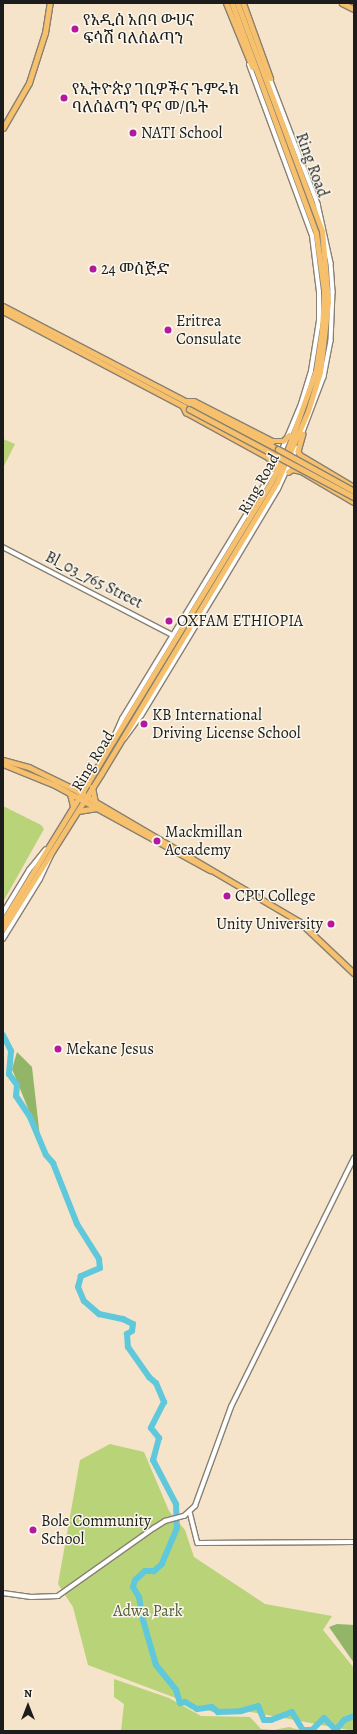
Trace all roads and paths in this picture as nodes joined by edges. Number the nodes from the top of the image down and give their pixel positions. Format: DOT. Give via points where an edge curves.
graph roads {
  1 [pos="50,3"];
  2 [pos="226,3"];
  3 [pos="232,3"];
  4 [pos="237,3"];
  5 [pos="243,3"];
  6 [pos="342,3"];
  7 [pos="354,9"];
  8 [pos="246,48"];
  9 [pos="254,50"];
  10 [pos="270,78"];
  11 [pos="3,128"];
  12 [pos="3,306"];
  13 [pos="3,311"];
  14 [pos="184,403"];
  15 [pos="190,406"];
  16 [pos="303,434"];
  17 [pos="289,435"];
  18 [pos="274,469"];
  19 [pos="288,472"];
  20 [pos="354,487"];
  21 [pos="354,491"];
  22 [pos="354,496"];
  23 [pos="354,502"];
  24 [pos="3,547"];
  25 [pos="173,635"];
  26 [pos="113,741"];
  27 [pos="119,742"];
  28 [pos="3,760"];
  29 [pos="3,764"];
  30 [pos="90,786"];
  31 [pos="71,791"];
  32 [pos="81,794"];
  33 [pos="85,799"];
  34 [pos="96,806"];
  35 [pos="75,810"];
  36 [pos="52,847"];
  37 [pos="3,913"];
  38 [pos="3,921"];
  39 [pos="3,929"];
  40 [pos="3,939"];
  41 [pos="354,973"];
  42 [pos="354,1158"];
  43 [pos="190,1512"];
  44 [pos="354,1542"];
  45 [pos="3,1594"];
  1 -- 11 [label="main road" via="45,33 29,83"];
  2 -- 8 [label="highway"];
  3 -- 8 [label="highway"];
  4 -- 9 [label="highway, Ring Road"];
  5 -- 10 [label="highway"];
  6 -- 7 [label="main road"];
  8 -- 17 [label="street" via="304,208 317,265 319,321 314,357 303,398"];
  8 -- 26 [label="highway" via="308,205 318,240 324,291 316,370 287,451 274,476"];
  9 -- 10 [label="highway"];
  9 -- 27 [label="highway, Ring Road" via="322,231 328,302 320,372 308,411 277,482"];
  10 -- 16 [label="street" via="318,204 331,263 331,342 324,377"];
  12 -- 14 [label="main road"];
  13 -- 14 [label="main road"];
  14 -- 15 [label="main road"];
  14 -- 17 [label="main road" via="194,402 272,441 282,441"];
  14 -- 18 [label="main road" via="186,412 268,457 274,464"];
  15 -- 21 [label="main road, bridge"];
  15 -- 22 [label="main road, bridge"];
  16 -- 19 [label="street"];
  16 -- 20 [label="main road" via="298,451 300,455"];
  17 -- 18 [label="street"];
  18 -- 25 [label="street"];
  19 -- 23 [label="main road" via="292,469 301,471"];
  19 -- 27 [label="street" via="141,716 129,734"];
  24 -- 25 [label="street, Bl_03_765 Street"];
  25 -- 26 [label="street" via="117,727"];
  26 -- 30 [label="main road"];
  27 -- 30 [label="highway, Ring Road"];
  28 -- 31 [label="main road" via="29,767"];
  29 -- 31 [label="main road"];
  30 -- 31 [label="highway"];
  30 -- 32 [label="main road"];
  30 -- 33 [label="highway, Ring Road"];
  30 -- 34 [label="highway"];
  31 -- 32 [label="main road"];
  31 -- 35 [label="highway"];
  32 -- 33 [label="main road"];
  32 -- 35 [label="highway, Ring Road"];
  33 -- 34 [label="main road"];
  33 -- 35 [label="highway, Ring Road"];
  34 -- 35 [label="highway"];
  34 -- 41 [label="main road" via="201,862 210,870 300,922"];
  35 -- 36 [label="highway, Ring Road"];
  36 -- 37 [label="street" via="36,861"];
  36 -- 38 [label="highway, Ring Road"];
  36 -- 39 [label="highway, Ring Road"];
  36 -- 40 [label="street" via="40,879"];
  42 -- 43 [label="street" via="231,1406 200,1497"];
  43 -- 44 [label="street" via="198,1543"];
  43 -- 45 [label="street" via="154,1528 58,1596"];
}
